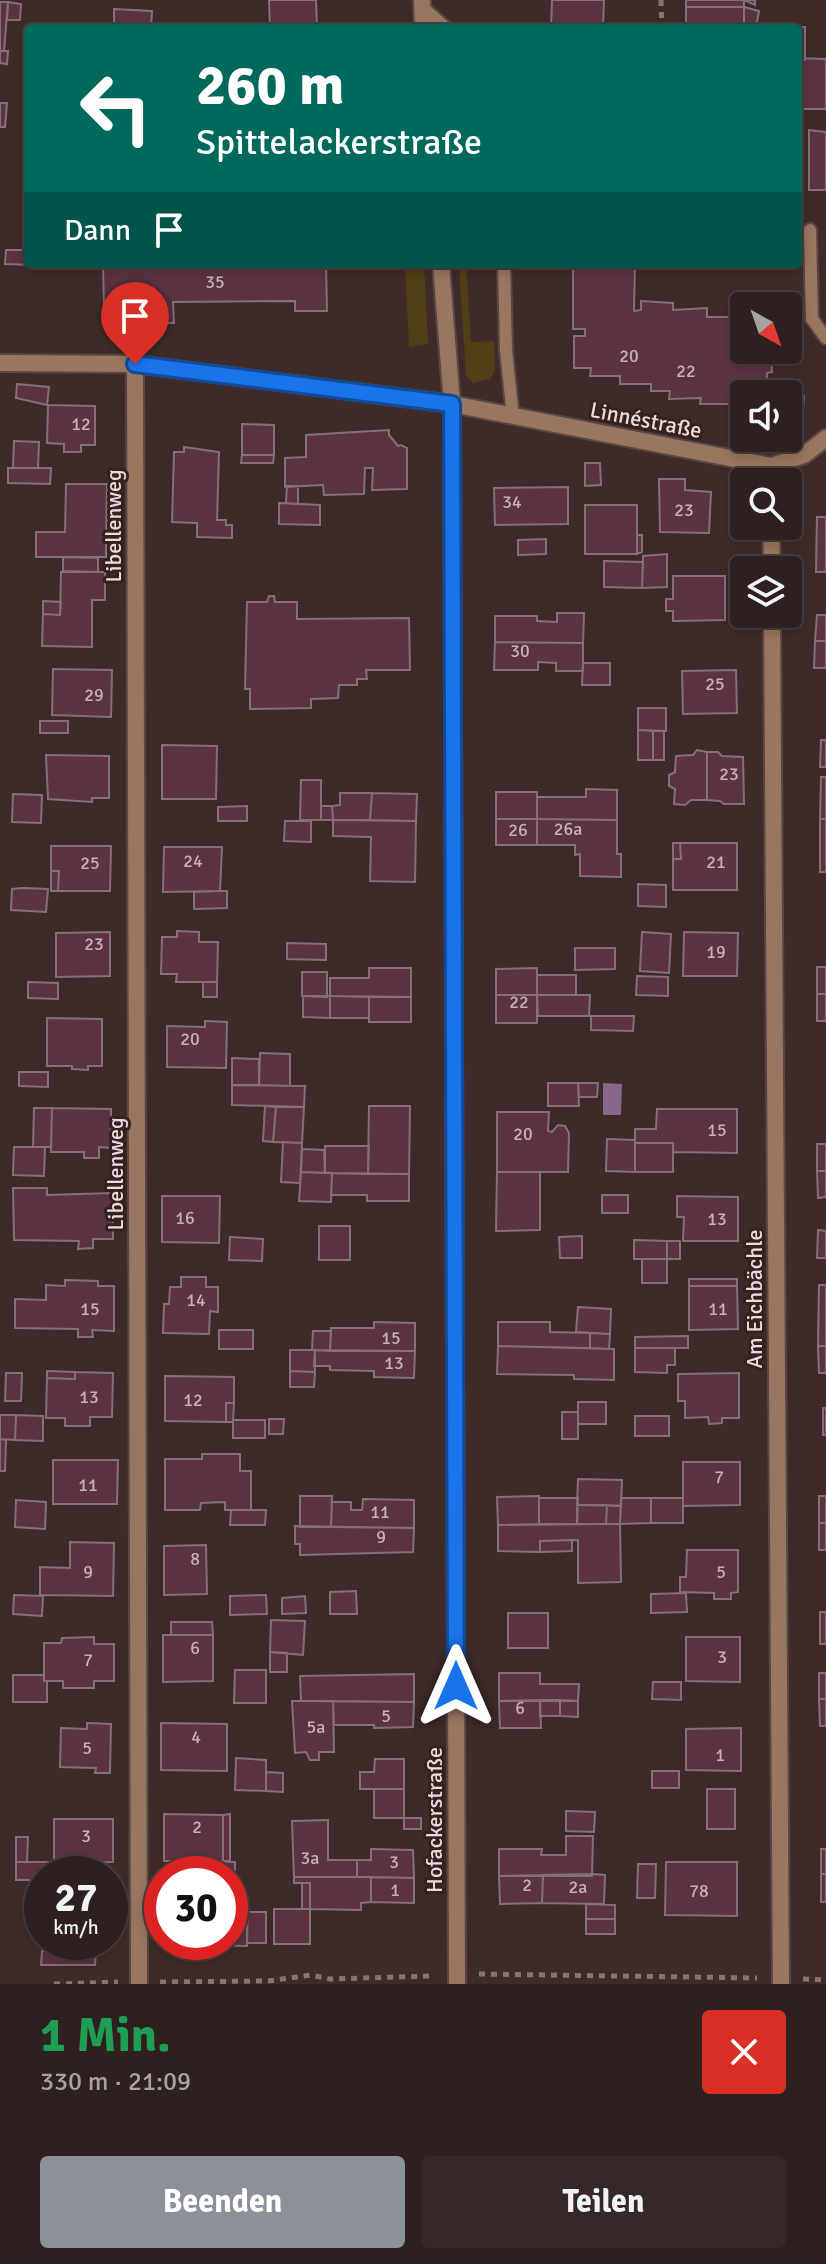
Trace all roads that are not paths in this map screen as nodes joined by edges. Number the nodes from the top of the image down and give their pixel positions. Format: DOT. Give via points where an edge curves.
graph roads {
  1 [pos="422,4"];
  2 [pos="423,24"];
  3 [pos="442,24"];
  4 [pos="810,230"];
  5 [pos="441,268"];
  6 [pos="504,268"];
  7 [pos="826,338"];
  8 [pos="0,363"];
  9 [pos="135,364"];
  10 [pos="452,404"];
  11 [pos="513,417"];
  12 [pos="826,438"];
  13 [pos="744,468"];
  14 [pos="781,468"];
  15 [pos="772,628"];
  16 [pos="139,1984"];
  17 [pos="457,1984"];
  18 [pos="781,1984"];
  1 -- 2 [label="street"];
  1 -- 3 [label="lane"];
  4 -- 7 [label="lane" via="812,319"];
  5 -- 10 [label="street, Hofackerstraße"];
  6 -- 11 [label="lane"];
  8 -- 9 [label="street, Linnéstraße"];
  9 -- 10 [label="street, Linnéstraße"];
  9 -- 16 [label="street, Libellenweg"];
  10 -- 11 [label="street, Linnéstraße"];
  10 -- 17 [label="street, Hofackerstraße"];
  11 -- 13 [label="street, Linnéstraße"];
  12 -- 14 [label="street, Linnéstraße"];
  15 -- 18 [label="street, Am Eichbächle"];
}
